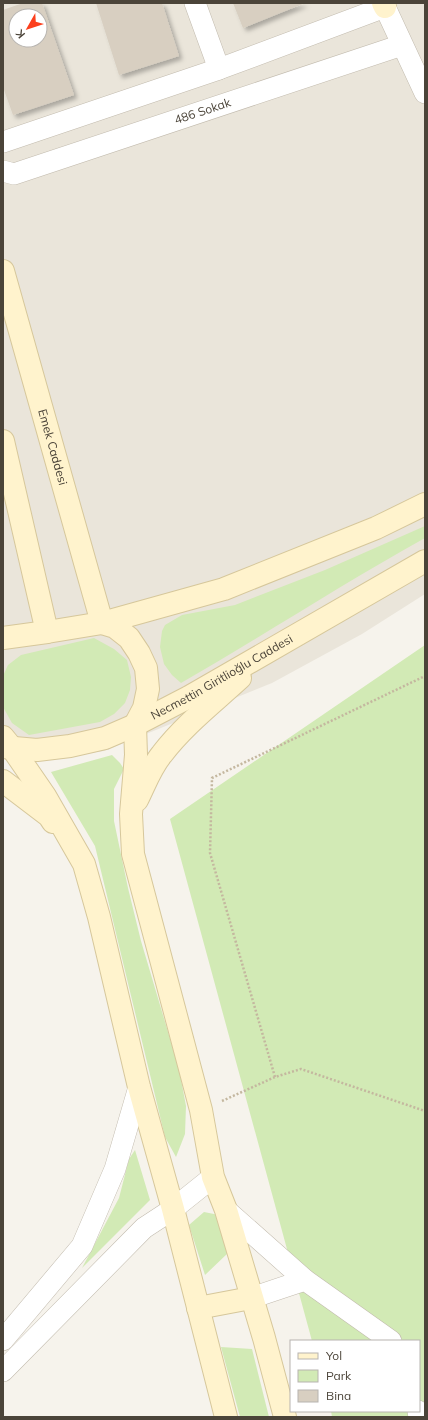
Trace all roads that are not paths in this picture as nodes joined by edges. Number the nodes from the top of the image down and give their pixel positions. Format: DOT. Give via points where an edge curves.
graph roads {
  1 [pos="195,3"];
  2 [pos="384,5"];
  3 [pos="402,45"];
  4 [pos="219,69"];
  5 [pos="425,94"];
  6 [pos="3,142"];
  7 [pos="3,171"];
  8 [pos="3,271"];
  9 [pos="3,441"];
  10 [pos="425,504"];
  11 [pos="425,561"];
  12 [pos="102,623"];
  13 [pos="47,632"];
  14 [pos="294,636"];
  15 [pos="4,639"];
  16 [pos="135,725"];
  17 [pos="6,744"];
  18 [pos="3,781"];
  19 [pos="131,814"];
  20 [pos="84,864"];
  21 [pos="139,1087"];
  22 [pos="213,1178"];
  23 [pos="173,1209"];
  24 [pos="226,1210"];
  25 [pos="305,1280"];
  26 [pos="251,1298"];
  27 [pos="198,1308"];
  28 [pos="3,1340"];
  29 [pos="390,1340"];
  30 [pos="3,1372"];
  31 [pos="226,1417"];
  32 [pos="285,1417"];
  1 -- 4 [label="street"];
  2 -- 3 [label="street"];
  2 -- 4 [label="street"];
  3 -- 5 [label="street"];
  3 -- 7 [label="street, 486 Sokak" via="14,174"];
  4 -- 6 [label="street"];
  8 -- 12 [label="street, Emek Caddesi"];
  9 -- 13 [label="street"];
  10 -- 12 [label="street" via="376,528 224,589"];
  11 -- 14 [label="street, Necmettin Giritlioğlu Caddesi"];
  12 -- 13 [label="street"];
  12 -- 16 [label="street" via="114,627 129,638 146,668 148,689 144,708"];
  13 -- 15 [label="street"];
  14 -- 16 [label="street, Necmettin Giritlioğlu Caddesi"];
  14 -- 19 [label="street" via="252,668 177,736 151,771"];
  16 -- 17 [label="street, Necmettin Giritlioğlu Caddesi" via="105,738 70,746 37,750"];
  16 -- 19 [label="street" via="136,756"];
  17 -- 20 [label="street" via="45,796"];
  18 -- 20 [label="street" via="49,816"];
  19 -- 22 [label="street" via="133,854 201,1110"];
  20 -- 21 [label="street"];
  21 -- 23 [label="street"];
  21 -- 28 [label="street" via="115,1170 82,1246"];
  22 -- 23 [label="street"];
  22 -- 24 [label="street"];
  23 -- 27 [label="street"];
  23 -- 30 [label="street" via="144,1228"];
  24 -- 25 [label="street"];
  24 -- 26 [label="street"];
  25 -- 26 [label="street"];
  25 -- 29 [label="street"];
  26 -- 27 [label="street"];
  26 -- 32 [label="street"];
  27 -- 31 [label="street"];
}
